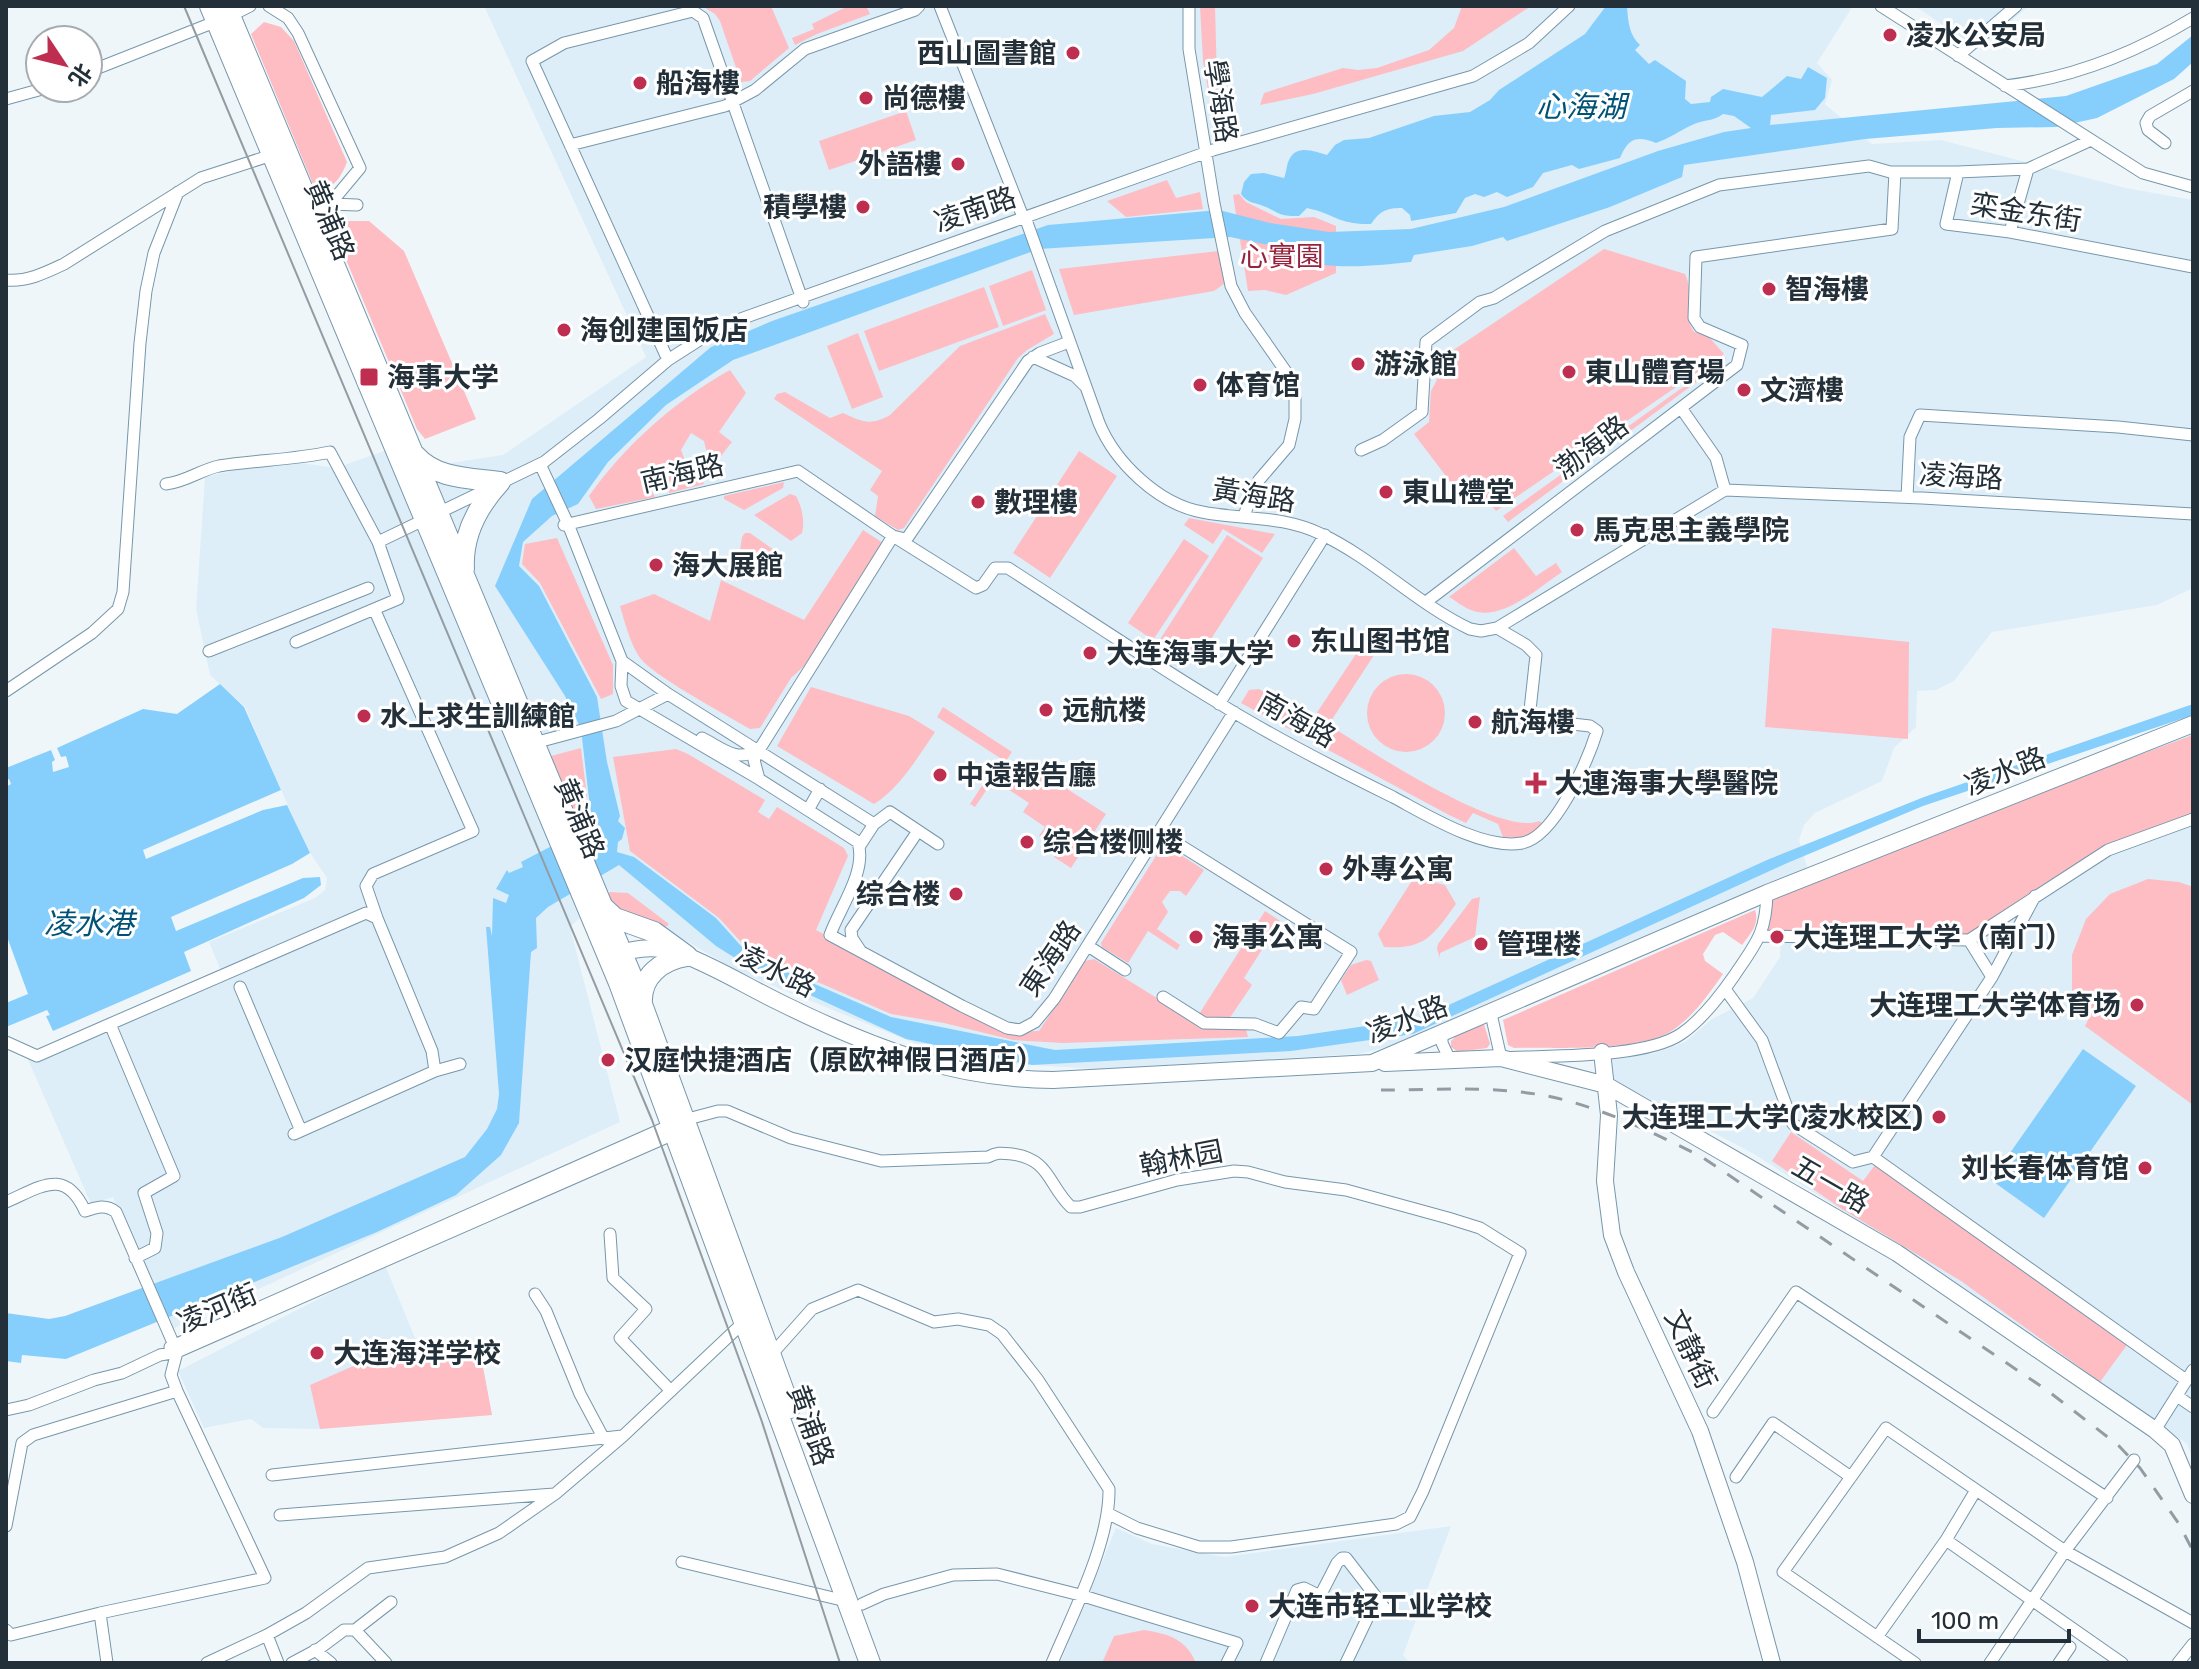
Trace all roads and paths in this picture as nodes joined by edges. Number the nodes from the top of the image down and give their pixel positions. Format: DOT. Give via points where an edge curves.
graph roads {
  1 [pos="250,6"];
  2 [pos="269,6"];
  3 [pos="919,6"];
  4 [pos="940,6"];
  5 [pos="1189,6"];
  6 [pos="1569,6"];
  7 [pos="1881,6"];
  8 [pos="2016,6"];
  9 [pos="221,12"];
  10 [pos="2193,18"];
  11 [pos="1958,56"];
  12 [pos="104,65"];
  13 [pos="2009,88"];
  14 [pos="2193,91"];
  15 [pos="733,102"];
  16 [pos="2087,137"];
  17 [pos="2165,143"];
  18 [pos="570,145"];
  19 [pos="1205,153"];
  20 [pos="272,155"];
  21 [pos="2028,169"];
  22 [pos="1895,172"];
  23 [pos="1958,172"];
  24 [pos="2193,187"];
  25 [pos="178,192"];
  26 [pos="357,205"];
  27 [pos="321,207"];
  28 [pos="1024,217"];
  29 [pos="2010,232"];
  30 [pos="2193,267"];
  31 [pos="6,280"];
  32 [pos="802,299"];
  33 [pos="1069,342"];
  34 [pos="1033,357"];
  35 [pos="668,360"];
  36 [pos="1086,388"];
  37 [pos="1681,408"];
  38 [pos="2193,435"];
  39 [pos="1361,450"];
  40 [pos="412,452"];
  41 [pos="540,464"];
  42 [pos="500,482"];
  43 [pos="166,484"];
  44 [pos="1725,490"];
  45 [pos="1907,497"];
  46 [pos="430,514"];
  47 [pos="2193,514"];
  48 [pos="1244,515"];
  49 [pos="565,521"];
  50 [pos="1325,535"];
  51 [pos="893,536"];
  52 [pos="378,542"];
  53 [pos="464,577"];
  54 [pos="368,588"];
  55 [pos="1426,602"];
  56 [pos="375,611"];
  57 [pos="1497,628"];
  58 [pos="296,642"];
  59 [pos="209,651"];
  60 [pos="622,661"];
  61 [pos="6,691"];
  62 [pos="668,694"];
  63 [pos="1219,704"];
  64 [pos="641,709"];
  65 [pos="1234,712"];
  66 [pos="2193,724"];
  67 [pos="684,736"];
  68 [pos="534,743"];
  69 [pos="759,750"];
  70 [pos="759,779"];
  71 [pos="820,789"];
  72 [pos="808,810"];
  73 [pos="2193,819"];
  74 [pos="874,824"];
  75 [pos="918,831"];
  76 [pos="1159,832"];
  77 [pos="564,833"];
  78 [pos="938,844"];
  79 [pos="859,847"];
  80 [pos="1767,893"];
  81 [pos="2036,895"];
  82 [pos="595,903"];
  83 [pos="377,918"];
  84 [pos="1761,936"];
  85 [pos="1969,940"];
  86 [pos="1088,946"];
  87 [pos="614,955"];
  88 [pos="867,955"];
  89 [pos="687,956"];
  90 [pos="1125,970"];
  91 [pos="1992,977"];
  92 [pos="240,987"];
  93 [pos="1725,989"];
  94 [pos="1163,997"];
  95 [pos="642,1004"];
  96 [pos="1491,1014"];
  97 [pos="110,1024"];
  98 [pos="1442,1034"];
  99 [pos="6,1042"];
  100 [pos="1602,1052"];
  101 [pos="1501,1058"];
  102 [pos="1450,1060"];
  103 [pos="1372,1063"];
  104 [pos="460,1064"];
  105 [pos="435,1071"];
  106 [pos="1606,1085"];
  107 [pos="677,1127"];
  108 [pos="1873,1157"];
  109 [pos="6,1202"];
  110 [pos="610,1234"];
  111 [pos="135,1258"];
  112 [pos="535,1294"];
  113 [pos="749,1317"];
  114 [pos="175,1348"];
  115 [pos="771,1355"];
  116 [pos="2190,1375"];
  117 [pos="177,1391"];
  118 [pos="671,1391"];
  119 [pos="2177,1396"];
  120 [pos="2193,1407"];
  121 [pos="6,1410"];
  122 [pos="1713,1412"];
  123 [pos="2155,1430"];
  124 [pos="623,1436"];
  125 [pos="604,1439"];
  126 [pos="2134,1460"];
  127 [pos="272,1475"];
  128 [pos="1736,1477"];
  129 [pos="1851,1477"];
  130 [pos="1976,1490"];
  131 [pos="555,1494"];
  132 [pos="2193,1495"];
  133 [pos="2107,1498"];
  134 [pos="1109,1514"];
  135 [pos="280,1515"];
  136 [pos="6,1526"];
  137 [pos="1946,1540"];
  138 [pos="2065,1551"];
  139 [pos="682,1562"];
  140 [pos="1080,1595"];
  141 [pos="1377,1598"];
  142 [pos="2034,1601"];
  143 [pos="391,1602"];
  144 [pos="854,1602"];
  145 [pos="1387,1611"];
  146 [pos="100,1613"];
  147 [pos="2193,1623"];
  148 [pos="6,1630"];
  149 [pos="355,1630"];
  150 [pos="267,1635"];
  151 [pos="1877,1637"];
  152 [pos="2193,1644"];
  153 [pos="2070,1647"];
  154 [pos="315,1650"];
  155 [pos="107,1663"];
  156 [pos="207,1663"];
  157 [pos="278,1663"];
  158 [pos="292,1663"];
  159 [pos="331,1663"];
  160 [pos="386,1663"];
  161 [pos="870,1663"];
  162 [pos="884,1663"];
  163 [pos="1052,1663"];
  164 [pos="1227,1663"];
  165 [pos="1266,1663"];
  166 [pos="1346,1663"];
  167 [pos="1772,1663"];
  168 [pos="1915,1663"];
  169 [pos="1990,1663"];
  170 [pos="2059,1663"];
  171 [pos="2122,1663"];
  172 [pos="2178,1663"];
  1 -- 9 [label="street"];
  2 -- 27 [label="street" via="288,18 300,37 360,168 348,186"];
  3 -- 15 [label="street" via="805,49"];
  4 -- 28 [label="street"];
  5 -- 19 [label="street, 學海路" via="1189,49"];
  6 -- 19 [label="street, 凌南路" via="1529,43 1473,76"];
  7 -- 11 [label="street"];
  8 -- 11 [label="street"];
  9 -- 12 [label="street"];
  9 -- 20 [label="highway, 黄浦路"];
  9 -- 27 [label="highway, 黄浦路"];
  10 -- 13 [label="street" via="2102,63"];
  11 -- 13 [label="street"];
  13 -- 16 [label="street"];
  14 -- 17 [label="street" via="2146,123"];
  15 -- 18 [label="street"];
  15 -- 18 [label="street" via="703,18 693,11 564,43 532,61"];
  15 -- 32 [label="street"];
  16 -- 21 [label="street, 栾金东街"];
  16 -- 24 [label="street" via="2143,173"];
  18 -- 35 [label="street"];
  19 -- 28 [label="street, 凌南路"];
  19 -- 48 [label="street, 學海路" via="1231,286 1291,379 1295,399 1289,445 1259,480"];
  20 -- 25 [label="street" via="201,178"];
  20 -- 46 [label="highway, 黄浦路"];
  21 -- 23 [label="street, 栾金东街"];
  21 -- 29 [label="street"];
  22 -- 23 [label="street"];
  22 -- 37 [label="street, 渤海路" via="1892,229 1696,257 1694,318 1700,327 1742,345 1737,365"];
  22 -- 39 [label="street" via="1869,166 1719,185 1605,231 1480,302 1426,342 1422,412"];
  23 -- 29 [label="street, 栾金东街" via="1946,224"];
  25 -- 31 [label="street" via="64,264 40,275"];
  25 -- 61 [label="street" via="154,253 146,291 118,609 92,633"];
  26 -- 27 [label="street"];
  27 -- 40 [label="highway, 黄浦路"];
  28 -- 32 [label="street, 凌南路"];
  28 -- 33 [label="street, 黃海路"];
  29 -- 30 [label="street, 栾金东街"];
  32 -- 35 [label="street, 凌南路" via="721,326"];
  33 -- 34 [label="street"];
  33 -- 36 [label="street, 黃海路"];
  34 -- 36 [label="street" via="1075,376"];
  34 -- 51 [label="street" via="908,537"];
  35 -- 41 [label="street, 凌南路"];
  36 -- 48 [label="street, 黃海路" via="1107,441 1126,468 1167,498 1199,512"];
  37 -- 44 [label="street" via="1716,458"];
  37 -- 55 [label="street, 渤海路"];
  38 -- 45 [label="street" via="1920,415 1910,437"];
  40 -- 42 [label="highway" via="422,463 449,475"];
  40 -- 46 [label="highway, 黄浦路"];
  41 -- 42 [label="street, 凌南路"];
  41 -- 49 [label="street"];
  42 -- 46 [label="street, 凌南路"];
  42 -- 53 [label="highway" via="469,531"];
  43 -- 52 [label="street" via="221,466 330,452"];
  44 -- 45 [label="street, 凌海路"];
  44 -- 57 [label="street"];
  45 -- 47 [label="street, 凌海路"];
  46 -- 52 [label="street, 凌南路"];
  46 -- 53 [label="highway, 黄浦路"];
  46 -- 77 [label="highway, 黄浦路"];
  48 -- 50 [label="street, 黃海路" via="1294,523"];
  49 -- 51 [label="street, 南海路" via="798,471"];
  49 -- 60 [label="street"];
  50 -- 55 [label="street, 黃海路"];
  50 -- 63 [label="street"];
  51 -- 63 [label="street, 南海路" via="976,588 995,568 1008,568"];
  51 -- 69 [label="street"];
  52 -- 56 [label="street" via="398,599"];
  53 -- 68 [label="highway, 黄浦路"];
  54 -- 59 [label="street"];
  55 -- 57 [label="street, 黃海路" via="1470,629"];
  56 -- 58 [label="street"];
  56 -- 83 [label="street" via="473,831 373,874 366,886"];
  57 -- 65 [label="street, 南海路" via="1536,655 1529,719 1597,731 1579,776 1551,821 1541,835 1525,843 1491,842 1436,819"];
  60 -- 62 [label="street"];
  60 -- 64 [label="street" via="626,701"];
  62 -- 64 [label="street"];
  62 -- 69 [label="street"];
  63 -- 65 [label="street, 南海路"];
  64 -- 67 [label="street"];
  64 -- 68 [label="street"];
  65 -- 76 [label="street, 東海路"];
  66 -- 80 [label="main road, 凌水路"];
  67 -- 69 [label="street" via="701,737 738,756"];
  67 -- 70 [label="street"];
  68 -- 77 [label="highway, 黄浦路"];
  69 -- 70 [label="street" via="754,760"];
  69 -- 71 [label="street"];
  70 -- 72 [label="street"];
  71 -- 72 [label="street"];
  71 -- 74 [label="street"];
  72 -- 79 [label="street"];
  73 -- 81 [label="street" via="2108,850"];
  74 -- 75 [label="street" via="890,812"];
  74 -- 79 [label="street"];
  75 -- 78 [label="street"];
  75 -- 88 [label="street" via="851,930 857,947"];
  76 -- 86 [label="street, 東海路"];
  76 -- 94 [label="street" via="1351,952 1314,1009 1301,1007 1279,1033 1255,1024 1204,1023"];
  77 -- 82 [label="highway, 黄浦路"];
  79 -- 88 [label="street, 東海路" via="859,867 830,935"];
  80 -- 84 [label="street"];
  80 -- 96 [label="main road, 凌水路"];
  81 -- 85 [label="street"];
  81 -- 91 [label="street"];
  82 -- 87 [label="highway, 黄浦路"];
  82 -- 89 [label="highway" via="615,918 654,932"];
  83 -- 97 [label="street" via="366,913"];
  83 -- 105 [label="street" via="432,1051"];
  84 -- 85 [label="street"];
  84 -- 93 [label="street"];
  85 -- 91 [label="street"];
  86 -- 88 [label="street, 東海路" via="1054,999 1035,1022 1020,1030"];
  86 -- 90 [label="street"];
  87 -- 89 [label="main road, 凌水路" via="662,948"];
  87 -- 95 [label="highway, 黄浦路"];
  87 -- 107 [label="highway, 黄浦路"];
  89 -- 95 [label="highway" via="665,962 649,977"];
  89 -- 103 [label="main road, 凌水路" via="782,1004 917,1061 995,1078 1053,1080"];
  91 -- 108 [label="street"];
  92 -- 105 [label="street" via="297,1132"];
  93 -- 100 [label="street" via="1680,1035 1649,1048"];
  93 -- 108 [label="street" via="1762,1040 1793,1124 1853,1162"];
  95 -- 107 [label="highway, 黄浦路"];
  96 -- 98 [label="main road, 凌水路"];
  96 -- 101 [label="street"];
  97 -- 99 [label="street" via="37,1056"];
  97 -- 111 [label="street" via="174,1176 144,1193 157,1233 155,1248"];
  98 -- 102 [label="street"];
  98 -- 103 [label="main road, 凌水路"];
  100 -- 101 [label="street"];
  100 -- 106 [label="main road, 文静街"];
  101 -- 102 [label="main road, 五一路"];
  101 -- 106 [label="main road, 五一路"];
  102 -- 103 [label="main road, 五一路"];
  104 -- 105 [label="street"];
  106 -- 123 [label="main road, 五一路" via="1897,1253"];
  106 -- 167 [label="main road, 文静街" via="1605,1181 1612,1235 1700,1431 1745,1562"];
  107 -- 113 [label="highway, 黄浦路"];
  107 -- 114 [label="street, 凌河街"];
  107 -- 134 [label="street, 翰林园" via="727,1111 791,1138 881,1161 988,1157 999,1152 1024,1156 1046,1170 1071,1207 1177,1180 1248,1172 1346,1190 1480,1228 1520,1253 1410,1517 1396,1524 1199,1547"];
  108 -- 116 [label="street"];
  109 -- 111 [label="street" via="51,1183 68,1186 85,1211 99,1207 116,1212"];
  110 -- 118 [label="street" via="613,1278 646,1309 620,1338"];
  111 -- 114 [label="street"];
  112 -- 125 [label="street"];
  113 -- 115 [label="highway, 黄浦路"];
  113 -- 118 [label="street"];
  113 -- 144 [label="highway, 黄浦路"];
  114 -- 117 [label="street" via="171,1375"];
  114 -- 121 [label="street, 凌河街" via="122,1373"];
  115 -- 134 [label="street" via="812,1309 858,1290 934,1322 958,1319 989,1325 1016,1349 1109,1489"];
  115 -- 144 [label="highway, 黄浦路"];
  116 -- 119 [label="street"];
  117 -- 136 [label="street" via="33,1435 22,1443"];
  117 -- 146 [label="street" via="265,1578"];
  118 -- 124 [label="street"];
  119 -- 120 [label="street"];
  119 -- 123 [label="street"];
  122 -- 133 [label="street" via="1796,1292"];
  123 -- 132 [label="main road, 五一路" via="2172,1445"];
  124 -- 125 [label="street"];
  124 -- 131 [label="street"];
  125 -- 127 [label="street"];
  126 -- 133 [label="street"];
  128 -- 129 [label="street" via="1773,1423"];
  129 -- 130 [label="street" via="1886,1428"];
  129 -- 151 [label="street" via="1783,1572"];
  130 -- 137 [label="street"];
  130 -- 138 [label="street"];
  131 -- 135 [label="street"];
  131 -- 150 [label="street" via="472,1547 445,1557 368,1568"];
  133 -- 138 [label="street"];
  134 -- 140 [label="street"];
  137 -- 142 [label="street"];
  137 -- 151 [label="street"];
  138 -- 142 [label="street"];
  138 -- 147 [label="street"];
  139 -- 144 [label="street"];
  140 -- 144 [label="street" via="997,1574 953,1575"];
  140 -- 163 [label="street"];
  140 -- 164 [label="street" via="1237,1643"];
  141 -- 145 [label="street"];
  141 -- 165 [label="street" via="1342,1558 1320,1596 1297,1590"];
  141 -- 166 [label="street"];
  142 -- 169 [label="street"];
  142 -- 171 [label="street"];
  143 -- 149 [label="street"];
  144 -- 161 [label="highway, 黄浦路"];
  144 -- 162 [label="highway, 黄浦路"];
  146 -- 148 [label="street" via="11,1635"];
  146 -- 155 [label="street"];
  149 -- 154 [label="street" via="344,1630"];
  149 -- 160 [label="street"];
  150 -- 156 [label="street"];
  150 -- 157 [label="street"];
  151 -- 168 [label="street"];
  152 -- 172 [label="street"];
  153 -- 170 [label="street"];
  154 -- 158 [label="street"];
  154 -- 159 [label="street"];
}
